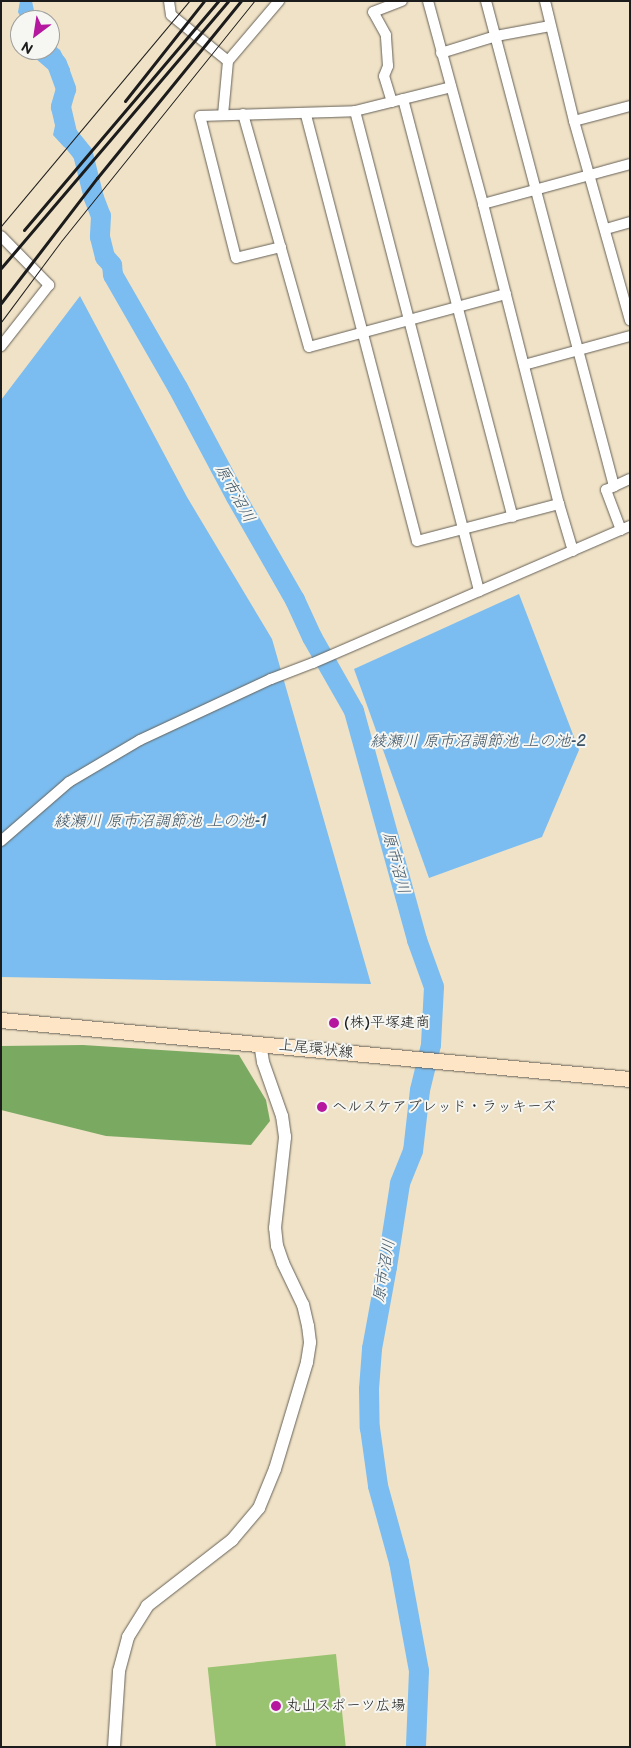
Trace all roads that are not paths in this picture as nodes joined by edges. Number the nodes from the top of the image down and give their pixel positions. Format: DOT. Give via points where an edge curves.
graph roads {
  1 [pos="169,1"];
  2 [pos="279,1"];
  3 [pos="402,1"];
  4 [pos="428,1"];
  5 [pos="486,1"];
  6 [pos="545,1"];
  7 [pos="550,26"];
  8 [pos="496,36"];
  9 [pos="441,53"];
  10 [pos="228,61"];
  11 [pos="450,87"];
  12 [pos="403,99"];
  13 [pos="392,102"];
  14 [pos="630,106"];
  15 [pos="355,111"];
  16 [pos="243,114"];
  17 [pos="306,114"];
  18 [pos="223,115"];
  19 [pos="574,121"];
  20 [pos="630,164"];
  21 [pos="590,174"];
  22 [pos="536,188"];
  23 [pos="483,204"];
  24 [pos="630,222"];
  25 [pos="606,229"];
  26 [pos="1,236"];
  27 [pos="281,247"];
  28 [pos="625,283"];
  29 [pos="506,294"];
  30 [pos="457,307"];
  31 [pos="410,320"];
  32 [pos="630,320"];
  33 [pos="361,332"];
  34 [pos="630,336"];
  35 [pos="1,346"];
  36 [pos="578,349"];
  37 [pos="524,365"];
  38 [pos="630,479"];
  39 [pos="614,486"];
  40 [pos="559,504"];
  41 [pos="513,517"];
  42 [pos="625,528"];
  43 [pos="464,530"];
  44 [pos="573,551"];
  45 [pos="479,591"];
  46 [pos="1,842"];
  47 [pos="1,1020"];
  48 [pos="260,1044"];
  49 [pos="630,1079"];
  50 [pos="114,1747"];
  1 -- 10 [label="street" via="171,16"];
  2 -- 10 [label="street"];
  3 -- 13 [label="street" via="373,12 386,36 388,66 384,76"];
  4 -- 9 [label="street"];
  5 -- 8 [label="street"];
  6 -- 7 [label="street"];
  7 -- 8 [label="street"];
  7 -- 19 [label="street"];
  8 -- 9 [label="street"];
  8 -- 22 [label="street"];
  9 -- 11 [label="street"];
  10 -- 18 [label="street"];
  11 -- 12 [label="street"];
  11 -- 23 [label="street"];
  12 -- 13 [label="street"];
  12 -- 30 [label="street"];
  13 -- 15 [label="street"];
  14 -- 19 [label="street"];
  15 -- 17 [label="street"];
  15 -- 31 [label="street"];
  16 -- 17 [label="street"];
  16 -- 18 [label="street"];
  16 -- 27 [label="street"];
  17 -- 33 [label="street"];
  18 -- 27 [label="street" via="200,116 236,258"];
  19 -- 21 [label="street"];
  20 -- 21 [label="street"];
  21 -- 22 [label="street"];
  21 -- 25 [label="street"];
  22 -- 23 [label="street"];
  22 -- 36 [label="street"];
  23 -- 29 [label="street"];
  24 -- 25 [label="street"];
  25 -- 28 [label="street"];
  26 -- 35 [label="street" via="49,285"];
  27 -- 33 [label="street" via="309,347"];
  28 -- 32 [label="street"];
  29 -- 30 [label="street"];
  29 -- 37 [label="street"];
  30 -- 31 [label="street"];
  30 -- 41 [label="street"];
  31 -- 33 [label="street"];
  31 -- 43 [label="street"];
  33 -- 43 [label="street" via="417,541"];
  34 -- 36 [label="street"];
  36 -- 37 [label="street"];
  36 -- 39 [label="street"];
  37 -- 40 [label="street"];
  38 -- 39 [label="street"];
  39 -- 42 [label="street" via="606,490"];
  40 -- 41 [label="street"];
  40 -- 44 [label="street"];
  41 -- 43 [label="street"];
  42 -- 44 [label="street"];
  43 -- 45 [label="street"];
  44 -- 45 [label="street"];
  45 -- 46 [label="street" via="271,679 140,740 69,782"];
  47 -- 48 [label="main road, 上尾環状線"];
  48 -- 49 [label="main road, 上尾環状線"];
  48 -- 50 [label="street" via="282,1116 285,1137 275,1228 277,1246 282,1264 303,1305 310,1342 307,1362 275,1469 259,1508 232,1540 147,1606 128,1637 119,1671"];
}
